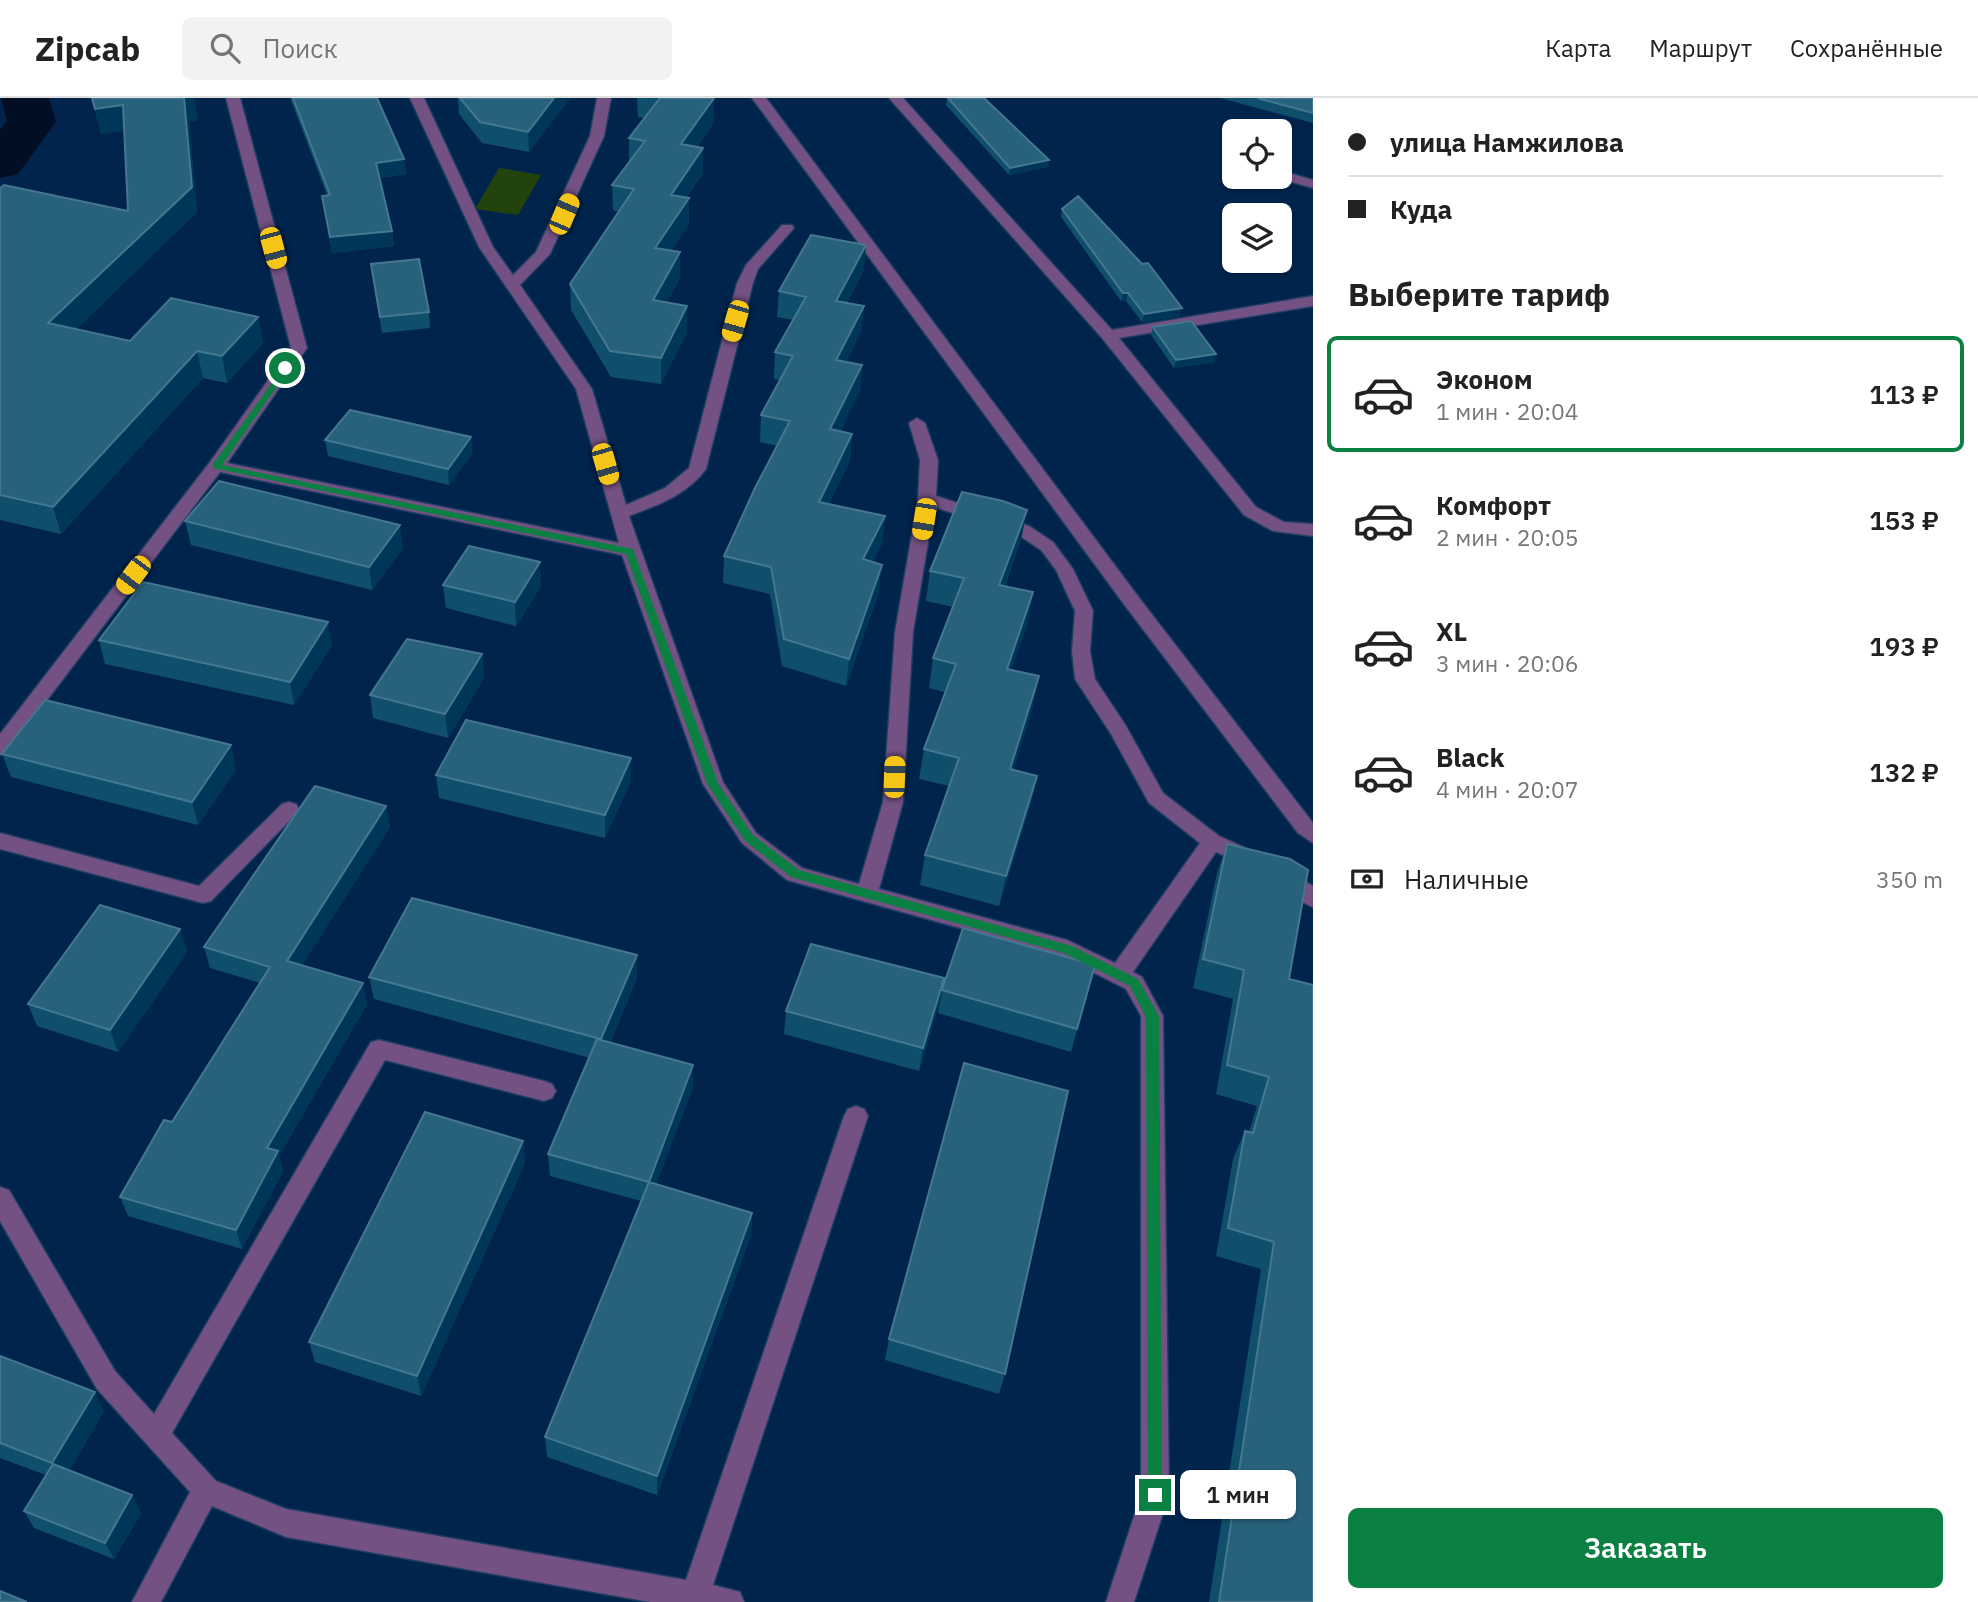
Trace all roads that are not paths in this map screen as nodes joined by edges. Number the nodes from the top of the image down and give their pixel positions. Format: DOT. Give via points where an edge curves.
graph roads {
  1 [pos="233,98"];
  2 [pos="417,98"];
  3 [pos="604,98"];
  4 [pos="759,98"];
  5 [pos="895,98"];
  6 [pos="1292,178"];
  7 [pos="1313,184"];
  8 [pos="787,228"];
  9 [pos="511,285"];
  10 [pos="1313,301"];
  11 [pos="1108,335"];
  12 [pos="917,424"];
  13 [pos="216,466"];
  14 [pos="927,499"];
  15 [pos="619,513"];
  16 [pos="1313,530"];
  17 [pos="630,551"];
  18 [pos="0,748"];
  19 [pos="289,809"];
  20 [pos="1313,835"];
  21 [pos="0,841"];
  22 [pos="1212,841"];
  23 [pos="867,894"];
  24 [pos="1313,899"];
  25 [pos="1119,975"];
  26 [pos="544,1091"];
  27 [pos="856,1116"];
  28 [pos="0,1198"];
  29 [pos="156,1436"];
  30 [pos="206,1490"];
  31 [pos="695,1596"];
  32 [pos="146,1602"];
  33 [pos="730,1602"];
  34 [pos="1120,1602"];
  1 -- 13 [label="street" via="299,348"];
  2 -- 9 [label="street" via="486,247"];
  3 -- 9 [label="street" via="597,136 554,234 543,254"];
  4 -- 20 [label="street" via="1133,603"];
  5 -- 11 [label="street"];
  6 -- 7 [label="street"];
  8 -- 15 [label="street" via="751,268 745,283 697,469 674,492"];
  9 -- 15 [label="street" via="584,389"];
  10 -- 11 [label="street"];
  11 -- 16 [label="street" via="1250,510 1285,530"];
  12 -- 14 [label="street" via="929,460"];
  13 -- 17 [label="street"];
  13 -- 18 [label="street"];
  14 -- 22 [label="street" via="1023,530 1047,546 1084,611 1081,651 1085,679 1156,798"];
  14 -- 23 [label="street" via="904,632 893,802"];
  15 -- 17 [label="street"];
  17 -- 23 [label="street" via="713,784 749,838 795,874"];
  19 -- 21 [label="street" via="203,895"];
  22 -- 24 [label="street" via="1299,886"];
  22 -- 25 [label="street"];
  23 -- 25 [label="street" via="1067,949"];
  25 -- 34 [label="street" via="1134,983 1152,1016 1155,1482 1155,1495"];
  26 -- 29 [label="street" via="379,1049"];
  27 -- 31 [label="street"];
  28 -- 29 [label="street" via="106,1380"];
  29 -- 30 [label="street"];
  30 -- 31 [label="street" via="286,1523"];
  30 -- 32 [label="street"];
  31 -- 33 [label="street"];
}
